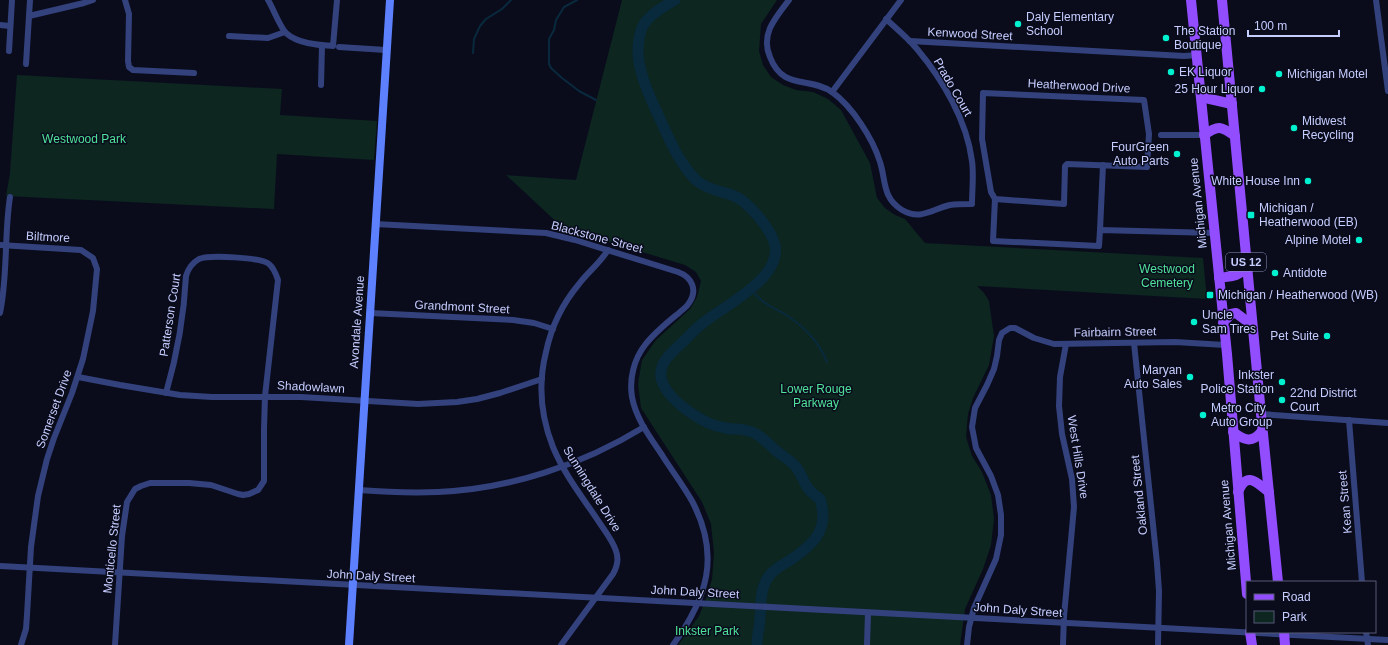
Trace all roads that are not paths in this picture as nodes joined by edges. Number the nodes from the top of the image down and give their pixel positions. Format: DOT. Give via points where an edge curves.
graph roads {
  1 [pos="12,0"];
  2 [pos="30,0"];
  3 [pos="94,0"];
  4 [pos="125,0"];
  5 [pos="268,0"];
  6 [pos="337,0"];
  7 [pos="390,0"];
  8 [pos="789,0"];
  9 [pos="901,0"];
  10 [pos="1191,0"];
  11 [pos="1222,0"];
  12 [pos="1376,0"];
  13 [pos="29,16"];
  14 [pos="886,19"];
  15 [pos="0,25"];
  16 [pos="10,26"];
  17 [pos="285,32"];
  18 [pos="229,36"];
  19 [pos="910,41"];
  20 [pos="322,45"];
  21 [pos="339,47"];
  22 [pos="386,50"];
  23 [pos="9,51"];
  24 [pos="1198,55"];
  25 [pos="26,64"];
  26 [pos="194,73"];
  27 [pos="321,84"];
  28 [pos="1388,91"];
  29 [pos="832,92"];
  30 [pos="1201,98"];
  31 [pos="1232,104"];
  32 [pos="1161,135"];
  33 [pos="1204,135"];
  34 [pos="1235,136"];
  35 [pos="1104,165"];
  36 [pos="10,197"];
  37 [pos="995,199"];
  38 [pos="375,224"];
  39 [pos="1100,230"];
  40 [pos="1214,234"];
  41 [pos="3,245"];
  42 [pos="608,250"];
  43 [pos="92,258"];
  44 [pos="1247,266"];
  45 [pos="1218,278"];
  46 [pos="0,313"];
  47 [pos="370,313"];
  48 [pos="1223,323"];
  49 [pos="1252,325"];
  50 [pos="553,329"];
  51 [pos="1134,343"];
  52 [pos="1066,344"];
  53 [pos="1226,345"];
  54 [pos="78,377"];
  55 [pos="542,379"];
  56 [pos="166,393"];
  57 [pos="265,396"];
  58 [pos="364,401"];
  59 [pos="1261,414"];
  60 [pos="1349,420"];
  61 [pos="1388,423"];
  62 [pos="644,427"];
  63 [pos="1262,431"];
  64 [pos="1233,432"];
  65 [pos="563,466"];
  66 [pos="359,490"];
  67 [pos="1238,492"];
  68 [pos="1268,492"];
  69 [pos="0,566"];
  70 [pos="30,568"];
  71 [pos="119,572"];
  72 [pos="1278,581"];
  73 [pos="1362,581"];
  74 [pos="1246,583"];
  75 [pos="353,586"];
  76 [pos="595,599"];
  77 [pos="697,603"];
  78 [pos="868,613"];
  79 [pos="971,618"];
  80 [pos="1064,624"];
  81 [pos="1158,629"];
  82 [pos="1246,633"];
  83 [pos="1250,633"];
  84 [pos="1284,637"];
  85 [pos="1388,640"];
  86 [pos="1367,642"];
  87 [pos="21,645"];
  88 [pos="115,645"];
  89 [pos="349,645"];
  90 [pos="561,645"];
  91 [pos="672,645"];
  92 [pos="867,645"];
  93 [pos="967,645"];
  94 [pos="1063,645"];
  95 [pos="1158,645"];
  96 [pos="1252,645"];
  1 -- 16 [label="street"];
  2 -- 13 [label="street"];
  3 -- 13 [label="street"];
  4 -- 26 [label="street" via="129,14 129,67 133,70"];
  5 -- 17 [label="street"];
  6 -- 20 [label="street" via="333,46"];
  7 -- 22 [label="street, Avondale Avenue"];
  8 -- 29 [label="street" via="769,29 769,57 778,71 787,78"];
  9 -- 14 [label="street"];
  10 -- 24 [label="main road, Michigan Avenue / US 12"];
  11 -- 31 [label="main road, US 12"];
  12 -- 28 [label="street"];
  13 -- 25 [label="street"];
  14 -- 19 [label="street, Prado Court"];
  14 -- 29 [label="street"];
  15 -- 16 [label="street"];
  16 -- 23 [label="street"];
  17 -- 18 [label="street" via="268,38"];
  17 -- 20 [label="street" via="299,40"];
  19 -- 24 [label="street, Kenwood Street"];
  19 -- 29 [label="street, Prado Court" via="940,81 962,124 972,161 972,204 951,205 920,215 909,213 897,206 886,192 880,162 870,139 850,110"];
  20 -- 27 [label="street"];
  21 -- 22 [label="street"];
  22 -- 38 [label="street, Avondale Avenue"];
  24 -- 30 [label="main road, Michigan Avenue / US 12"];
  30 -- 31 [label="main road"];
  30 -- 33 [label="main road, Michigan Avenue / US 12"];
  31 -- 34 [label="main road, US 12"];
  32 -- 33 [label="street"];
  33 -- 34 [label="main road" via="1213,128 1222,128"];
  33 -- 40 [label="main road, Michigan Avenue / US 12"];
  34 -- 44 [label="main road, US 12"];
  35 -- 37 [label="street, Heatherwood Drive" via="1067,164 1064,204"];
  35 -- 37 [label="street, Heatherwood Drive" via="1147,167 1149,134 1144,100 983,93 982,139 991,192"];
  35 -- 39 [label="street"];
  36 -- 41 [label="street"];
  37 -- 39 [label="street, Heatherwood Drive" via="993,241 1099,246"];
  38 -- 42 [label="street, Blackstone Street" via="532,232 575,240"];
  38 -- 47 [label="street, Avondale Avenue"];
  39 -- 40 [label="street"];
  40 -- 45 [label="main road, Michigan Avenue / US 12"];
  41 -- 43 [label="street, Biltmore" via="78,249"];
  41 -- 46 [label="street" via="5,278"];
  42 -- 50 [label="street, Sunningdale Drive" via="572,292"];
  42 -- 62 [label="street, Blackstone Street" via="683,274 693,287 690,302 648,341 635,365 632,396 636,412"];
  43 -- 54 [label="street, Somerset Drive" via="97,276 93,311"];
  44 -- 45 [label="main road" via="1241,273"];
  44 -- 49 [label="main road, US 12"];
  45 -- 48 [label="main road, Michigan Avenue / US 12"];
  47 -- 50 [label="street, Grandmont Street" via="513,320"];
  47 -- 58 [label="street, Avondale Avenue"];
  48 -- 49 [label="main road" via="1231,314 1236,313"];
  48 -- 53 [label="main road, Michigan Avenue / US 12"];
  49 -- 59 [label="main road, US 12"];
  50 -- 55 [label="street, Sunningdale Drive"];
  51 -- 52 [label="street, Fairbairn Street"];
  51 -- 53 [label="street, Fairbairn Street"];
  51 -- 81 [label="street, Oakland Street" via="1157,563"];
  52 -- 79 [label="street, Fairbairn Street" via="1048,343 1015,328 1002,333 994,369 975,408 973,438 996,487 1002,523 996,559"];
  52 -- 80 [label="street, West Hills Drive" via="1060,377 1059,406 1072,479 1074,507"];
  53 -- 64 [label="main road, Michigan Avenue / US 12"];
  54 -- 56 [label="street, Shadowlawn"];
  54 -- 70 [label="street, Somerset Drive" via="54,438 43,475 34,518"];
  55 -- 58 [label="street, Shadowlawn" via="500,393 458,402 418,404"];
  55 -- 65 [label="street, Sunningdale Drive" via="542,403 546,425"];
  56 -- 57 [label="street, Shadowlawn"];
  56 -- 57 [label="street, Patterson Court" via="178,343 188,272 192,264 207,257 257,260 268,263 277,275"];
  57 -- 58 [label="street, Shadowlawn"];
  57 -- 71 [label="street, Monticello Street" via="265,472 260,487 253,493 244,495 211,485 189,483 150,483 138,487 128,502"];
  58 -- 66 [label="street, Avondale Avenue"];
  59 -- 60 [label="street"];
  59 -- 63 [label="main road, US 12"];
  60 -- 61 [label="street"];
  60 -- 73 [label="street, Kean Street"];
  62 -- 65 [label="street" via="606,449"];
  62 -- 77 [label="street" via="688,494 704,533 708,549 708,568"];
  63 -- 64 [label="main road" via="1250,439 1241,438"];
  63 -- 68 [label="main road, US 12"];
  64 -- 67 [label="main road, Michigan Avenue / US 12"];
  65 -- 66 [label="street" via="513,482 465,490 418,493"];
  65 -- 76 [label="street, Sunningdale Drive" via="617,552 618,562 615,570"];
  66 -- 75 [label="street, Avondale Avenue"];
  67 -- 68 [label="main road" via="1244,482 1251,480 1256,481"];
  67 -- 74 [label="main road, Michigan Avenue / US 12"];
  68 -- 72 [label="main road, US 12"];
  69 -- 70 [label="street, John Daly Street"];
  70 -- 71 [label="street, John Daly Street"];
  70 -- 87 [label="street, Somerset Drive" via="26,629"];
  71 -- 75 [label="street, John Daly Street"];
  71 -- 88 [label="street, Monticello Street"];
  75 -- 76 [label="street, John Daly Street"];
  75 -- 89 [label="street, Avondale Avenue"];
  76 -- 77 [label="street, John Daly Street"];
  76 -- 90 [label="street, Sunningdale Drive"];
  77 -- 78 [label="street, John Daly Street"];
  77 -- 91 [label="street" via="691,619"];
  78 -- 79 [label="street, John Daly Street"];
  78 -- 92 [label="street"];
  79 -- 80 [label="street, John Daly Street"];
  79 -- 93 [label="street"];
  80 -- 81 [label="street, John Daly Street"];
  80 -- 94 [label="street, West Hills Drive"];
  81 -- 82 [label="street, John Daly Street"];
  81 -- 95 [label="street, Oakland Street"];
  83 -- 84 [label="street, John Daly Street"];
  83 -- 96 [label="main road"];
  84 -- 86 [label="street, John Daly Street"];
  85 -- 86 [label="street, John Daly Street"];
}
